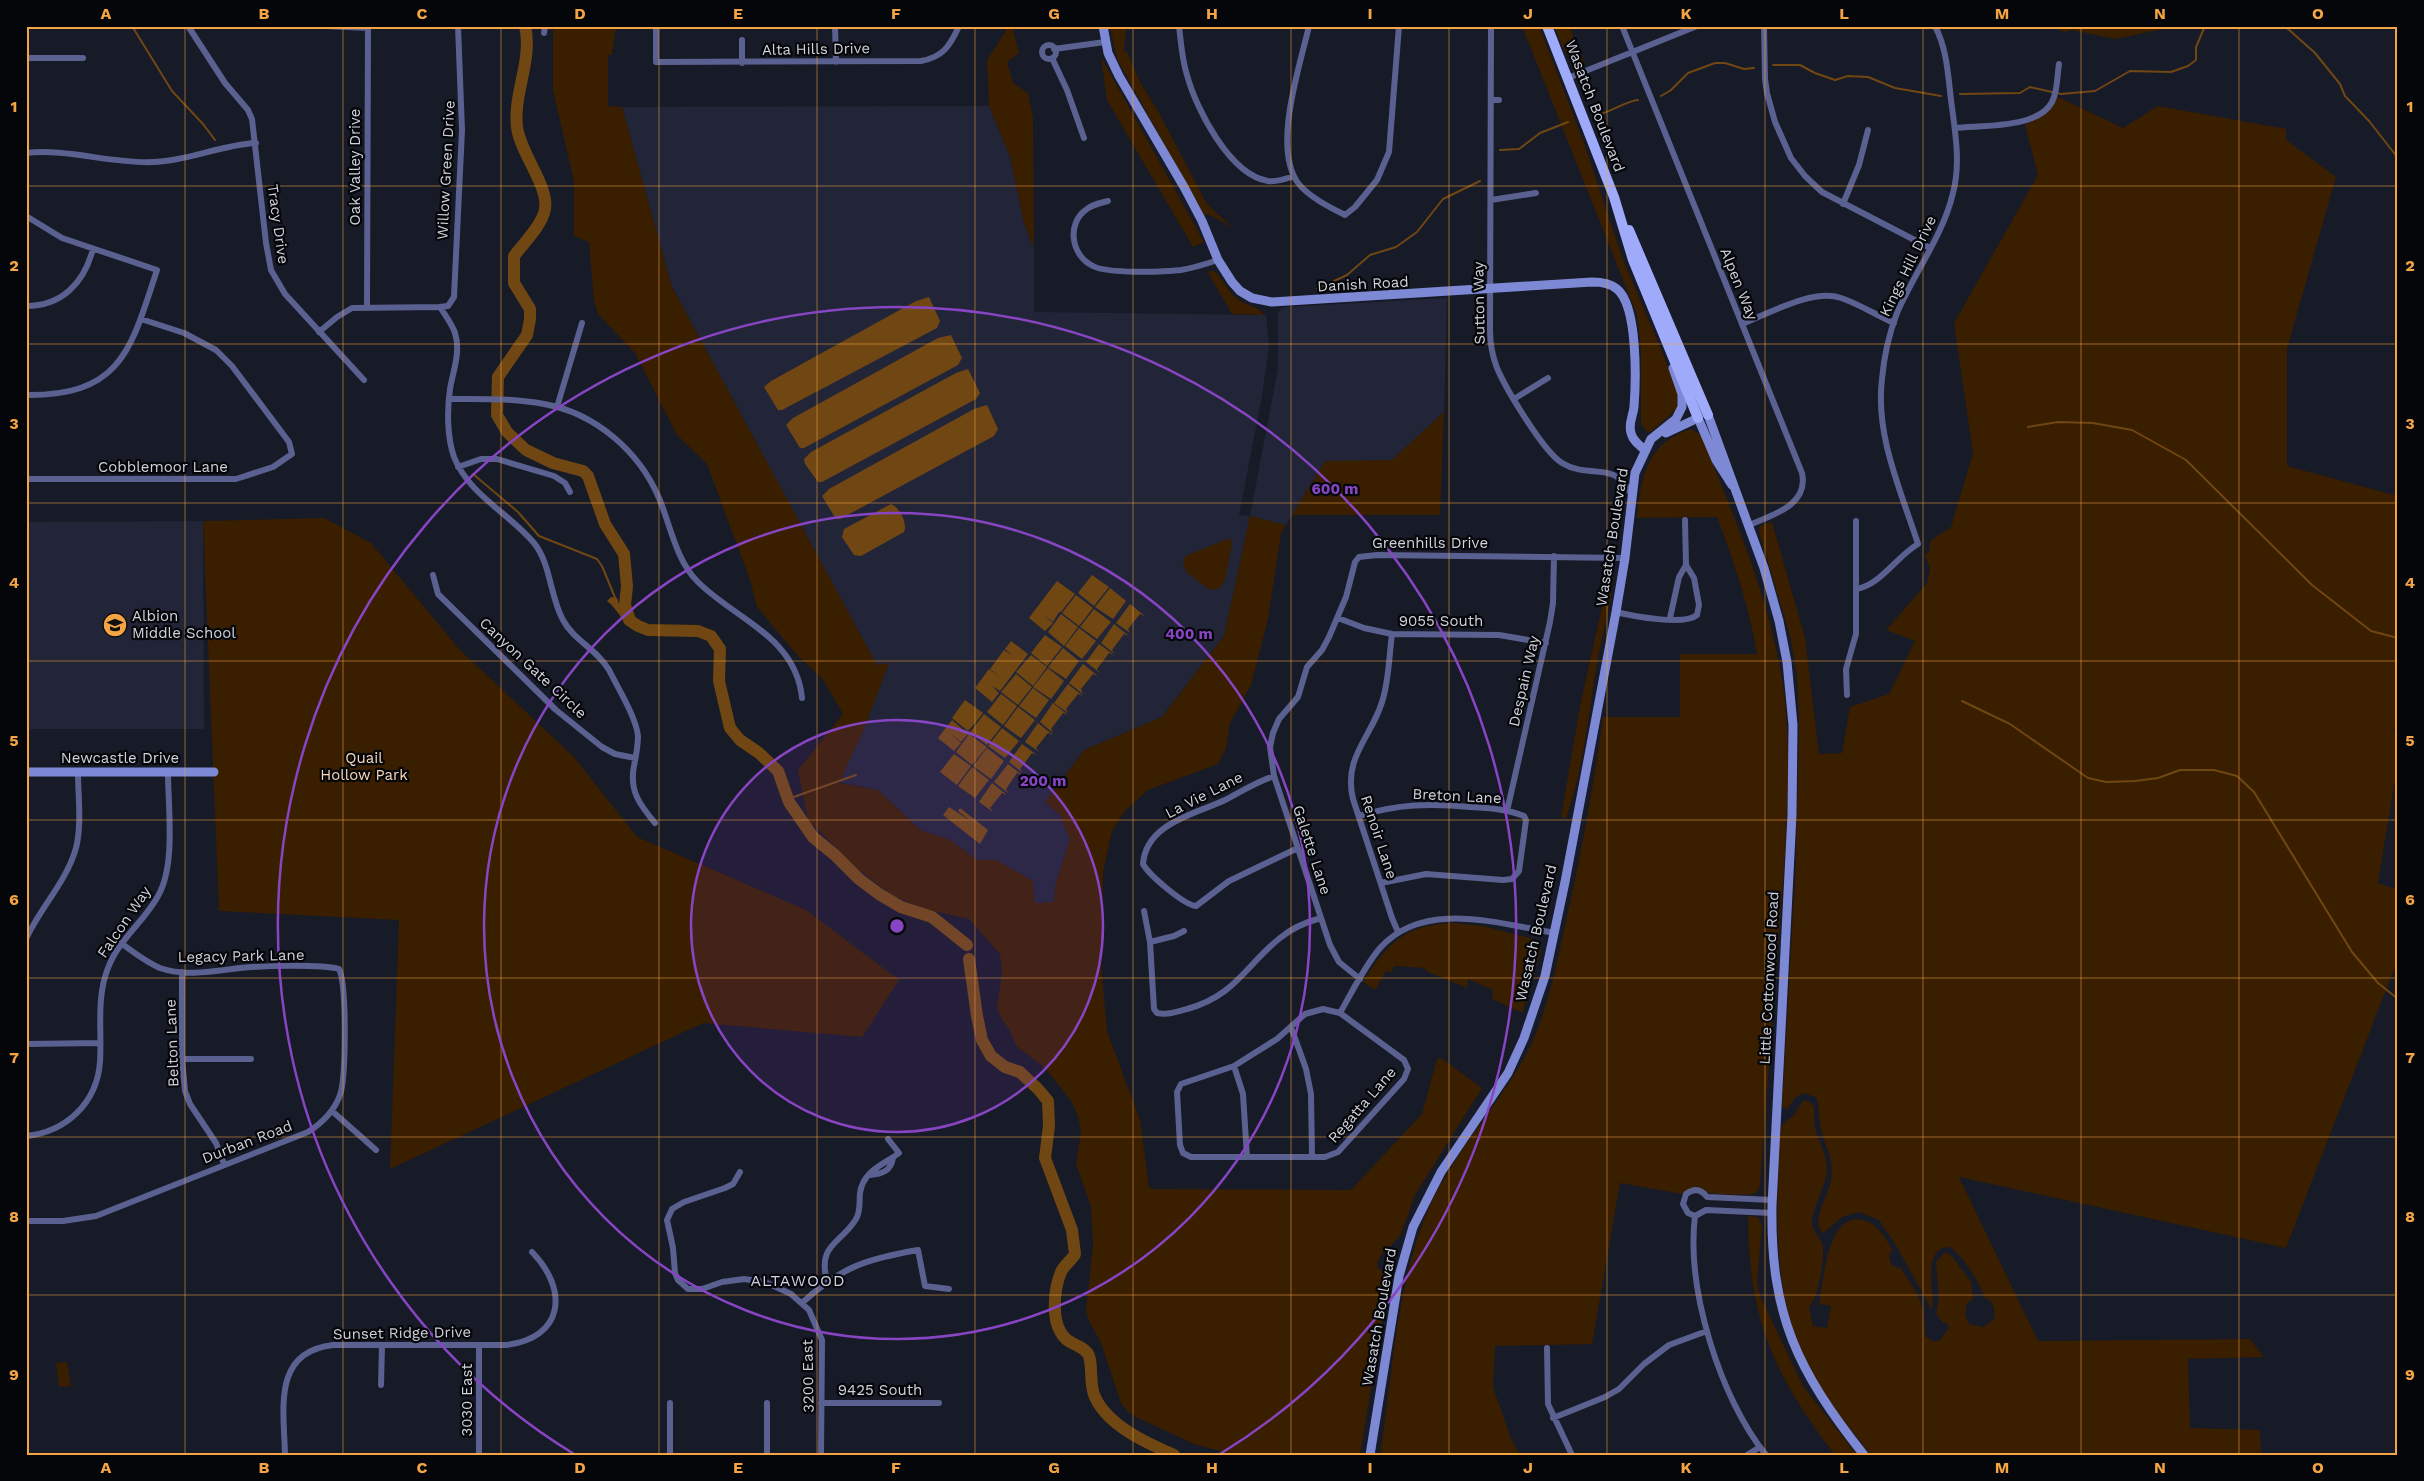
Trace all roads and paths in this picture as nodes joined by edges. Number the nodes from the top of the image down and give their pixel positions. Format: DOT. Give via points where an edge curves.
graph roads {
  1 [pos="188,26"];
  2 [pos="326,26"];
  3 [pos="458,26"];
  4 [pos="656,26"];
  5 [pos="835,26"];
  6 [pos="959,26"];
  7 [pos="1103,26"];
  8 [pos="1179,26"];
  9 [pos="1309,26"];
  10 [pos="1399,26"];
  11 [pos="1491,26"];
  12 [pos="1547,26"];
  13 [pos="1622,26"];
  14 [pos="1697,26"];
  15 [pos="1764,26"];
  16 [pos="1842,26"];
  17 [pos="1856,26"];
  18 [pos="1935,26"];
  19 [pos="368,27"];
  20 [pos="742,40"];
  21 [pos="1105,42"];
  22 [pos="1054,49"];
  23 [pos="1632,51"];
  24 [pos="26,58"];
  25 [pos="83,58"];
  26 [pos="1052,58"];
  27 [pos="836,62"];
  28 [pos="742,63"];
  29 [pos="2059,64"];
  30 [pos="1568,78"];
  31 [pos="1491,100"];
  32 [pos="1499,100"];
  33 [pos="1955,128"];
  34 [pos="1868,130"];
  35 [pos="1084,138"];
  36 [pos="256,143"];
  37 [pos="26,153"];
  38 [pos="1294,176"];
  39 [pos="1536,193"];
  40 [pos="1490,200"];
  41 [pos="1108,201"];
  42 [pos="1843,204"];
  43 [pos="26,216"];
  44 [pos="1930,248"];
  45 [pos="93,249"];
  46 [pos="1218,260"];
  47 [pos="1490,290"];
  48 [pos="26,306"];
  49 [pos="367,307"];
  50 [pos="440,307"];
  51 [pos="141,319"];
  52 [pos="582,323"];
  53 [pos="1894,323"];
  54 [pos="1742,324"];
  55 [pos="319,332"];
  56 [pos="1670,340"];
  57 [pos="1548,378"];
  58 [pos="364,380"];
  59 [pos="26,396"];
  60 [pos="450,399"];
  61 [pos="1514,399"];
  62 [pos="557,407"];
  63 [pos="1703,416"];
  64 [pos="1645,450"];
  65 [pos="458,467"];
  66 [pos="26,479"];
  67 [pos="570,492"];
  68 [pos="1631,494"];
  69 [pos="1685,520"];
  70 [pos="1856,521"];
  71 [pos="1749,525"];
  72 [pos="1554,556"];
  73 [pos="1625,558"];
  74 [pos="1686,564"];
  75 [pos="433,575"];
  76 [pos="1856,589"];
  77 [pos="1616,612"];
  78 [pos="1338,618"];
  79 [pos="1670,618"];
  80 [pos="1392,634"];
  81 [pos="1546,643"];
  82 [pos="1847,694"];
  83 [pos="802,698"];
  84 [pos="1279,719"];
  85 [pos="635,758"];
  86 [pos="26,772"];
  87 [pos="78,772"];
  88 [pos="168,772"];
  89 [pos="214,772"];
  90 [pos="1274,776"];
  91 [pos="1507,811"];
  92 [pos="1359,816"];
  93 [pos="655,824"];
  94 [pos="1298,848"];
  95 [pos="1381,883"];
  96 [pos="1144,911"];
  97 [pos="1321,918"];
  98 [pos="1184,931"];
  99 [pos="1398,932"];
  100 [pos="1555,933"];
  101 [pos="26,940"];
  102 [pos="1150,942"];
  103 [pos="121,943"];
  104 [pos="339,970"];
  105 [pos="182,972"];
  106 [pos="1360,979"];
  107 [pos="1340,1013"];
  108 [pos="1291,1027"];
  109 [pos="100,1043"];
  110 [pos="26,1044"];
  111 [pos="182,1059"];
  112 [pos="252,1059"];
  113 [pos="1234,1066"];
  114 [pos="332,1111"];
  115 [pos="26,1136"];
  116 [pos="888,1138"];
  117 [pos="376,1150"];
  118 [pos="1247,1157"];
  119 [pos="1312,1157"];
  120 [pos="224,1164"];
  121 [pos="740,1172"];
  122 [pos="1772,1200"];
  123 [pos="1772,1213"];
  124 [pos="1695,1216"];
  125 [pos="26,1221"];
  126 [pos="532,1252"];
  127 [pos="827,1280"];
  128 [pos="948,1289"];
  129 [pos="802,1303"];
  130 [pos="1707,1331"];
  131 [pos="479,1344"];
  132 [pos="382,1345"];
  133 [pos="1547,1348"];
  134 [pos="382,1384"];
  135 [pos="670,1403"];
  136 [pos="767,1403"];
  137 [pos="821,1403"];
  138 [pos="939,1403"];
  139 [pos="1554,1418"];
  140 [pos="1760,1447"];
  141 [pos="284,1455"];
  142 [pos="479,1455"];
  143 [pos="670,1455"];
  144 [pos="767,1455"];
  145 [pos="821,1455"];
  146 [pos="1370,1455"];
  147 [pos="1572,1455"];
  148 [pos="1747,1455"];
  149 [pos="1766,1455"];
  150 [pos="1864,1455"];
  1 -- 36 [label="street, Tracy Drive" via="225,83 248,110"];
  2 -- 19 [label="street"];
  3 -- 50 [label="street, Willow Green Drive" via="462,130 455,287 452,301 448,306"];
  4 -- 28 [label="street, Alta Hills Drive" via="656,62"];
  5 -- 27 [label="street"];
  6 -- 27 [label="street, Alta Hills Drive" via="948,49 931,59"];
  7 -- 21 [label="main road, Danish Road"];
  8 -- 38 [label="street" via="1186,74 1210,129 1248,172 1259,178 1279,181"];
  9 -- 38 [label="street" via="1288,126 1288,151"];
  10 -- 38 [label="street" via="1389,152 1377,180 1345,215 1313,196"];
  11 -- 31 [label="street, Sutton Way"];
  12 -- 30 [label="main road, Wasatch Boulevard"];
  13 -- 23 [label="street, Alpen Way"];
  14 -- 23 [label="street"];
  15 -- 42 [label="street" via="1765,79 1782,139 1805,176 1822,192"];
  16 -- 17 [label="street"];
  18 -- 33 [label="street, Kings Hill Drive" via="1947,63"];
  19 -- 49 [label="street, Oak Valley Drive"];
  20 -- 28 [label="street"];
  21 -- 22 [label="street"];
  21 -- 46 [label="main road, Danish Road" via="1119,76 1202,220"];
  22 -- 26 [label="street"];
  22 -- 26 [label="street" via="1047,46 1042,50 1044,56"];
  23 -- 30 [label="street"];
  23 -- 54 [label="street, Alpen Way"];
  24 -- 25 [label="street"];
  26 -- 35 [label="street"];
  27 -- 28 [label="street, Alta Hills Drive"];
  29 -- 33 [label="street" via="2053,99 2044,110 2019,122"];
  30 -- 56 [label="main road, Wasatch Boulevard" via="1614,197 1641,255"];
  31 -- 32 [label="street"];
  31 -- 40 [label="street, Sutton Way"];
  33 -- 44 [label="street, Kings Hill Drive" via="1957,171 1954,192"];
  34 -- 42 [label="street" via="1859,165"];
  36 -- 37 [label="street" via="229,145 156,162"];
  36 -- 55 [label="street, Tracy Drive" via="271,270 285,294"];
  39 -- 40 [label="street"];
  40 -- 47 [label="street, Sutton Way"];
  41 -- 46 [label="street" via="1086,209 1075,224 1074,242 1083,260 1092,266 1109,271 1179,270"];
  42 -- 44 [label="street"];
  43 -- 45 [label="street" via="62,238"];
  44 -- 53 [label="street, Kings Hill Drive"];
  45 -- 48 [label="street" via="84,274 69,292 49,304"];
  45 -- 51 [label="street" via="157,270"];
  46 -- 47 [label="main road, Danish Road" via="1240,291 1264,301"];
  47 -- 61 [label="street, Sutton Way" via="1492,353 1500,376"];
  47 -- 64 [label="main road, Danish Road" via="1596,282 1618,289 1625,300 1634,346 1635,394 1630,431"];
  49 -- 50 [label="street"];
  49 -- 55 [label="street" via="344,312"];
  50 -- 60 [label="street" via="455,334 457,345"];
  51 -- 59 [label="street" via="125,355 104,376 65,394"];
  51 -- 66 [label="street, Cobblemoor Lane" via="195,338 224,357 289,442 292,454 273,467 236,479"];
  52 -- 62 [label="street"];
  53 -- 54 [label="street" via="1840,297 1822,295"];
  53 -- 76 [label="street, Kings Hill Drive" via="1881,382 1883,427 1918,544 1906,550 1872,584"];
  54 -- 71 [label="street, Alpen Way" via="1804,479 1802,493 1791,505"];
  55 -- 58 [label="street, Tracy Drive"];
  56 -- 63 [label="main road, Wasatch Boulevard" via="1689,367"];
  56 -- 64 [label="main road, Wasatch Boulevard" via="1682,407 1676,419 1653,436"];
  57 -- 61 [label="street"];
  60 -- 62 [label="street" via="509,400"];
  60 -- 65 [label="street" via="451,442"];
  61 -- 68 [label="street, Sutton Way" via="1557,459 1576,469 1620,477"];
  62 -- 83 [label="street" via="577,414 606,431 632,455 654,486 689,571 706,588 768,634 797,673"];
  63 -- 64 [label="main road, Wasatch Boulevard" via="1668,431"];
  63 -- 71 [label="main road, Little Cottonwood Road" via="1716,460 1734,488"];
  64 -- 68 [label="main road, Wasatch Boulevard" via="1634,473"];
  65 -- 67 [label="street" via="481,458 497,459 554,476 565,483"];
  65 -- 85 [label="street" via="470,484 538,549 563,620 576,637 603,661 633,720 638,736"];
  68 -- 73 [label="main road, Wasatch Boulevard"];
  69 -- 74 [label="street"];
  70 -- 76 [label="street"];
  71 -- 122 [label="main road, Little Cottonwood Road" via="1782,634 1793,735 1792,815"];
  72 -- 73 [label="street, Greenhills Drive"];
  72 -- 78 [label="street, Greenhills Drive" via="1359,557"];
  72 -- 81 [label="street, Despain Way" via="1553,604"];
  73 -- 77 [label="main road, Wasatch Boulevard"];
  74 -- 79 [label="street" via="1680,574"];
  74 -- 79 [label="street" via="1694,578 1698,615"];
  75 -- 85 [label="street, Canyon Gate Circle" via="438,594 550,705 602,747"];
  76 -- 82 [label="street" via="1856,634 1846,670"];
  77 -- 79 [label="street" via="1647,618"];
  77 -- 100 [label="main road, Wasatch Boulevard"];
  78 -- 80 [label="street, 9055 South"];
  78 -- 84 [label="street, Greenhills Drive" via="1322,650 1304,674 1298,697"];
  80 -- 81 [label="street, 9055 South" via="1499,635"];
  80 -- 92 [label="street, Renoir Lane" via="1383,701 1350,770"];
  81 -- 91 [label="street, Despain Way"];
  84 -- 90 [label="street, Galette Lane" via="1270,747"];
  85 -- 93 [label="street" via="633,790"];
  86 -- 87 [label="main road, Newcastle Drive"];
  87 -- 88 [label="main road, Newcastle Drive"];
  87 -- 101 [label="street" via="76,848"];
  88 -- 89 [label="main road, Newcastle Drive"];
  88 -- 103 [label="street, Falcon Way" via="168,857 164,884 150,908"];
  90 -- 94 [label="street, Galette Lane"];
  90 -- 94 [label="street, La Vie Lane" via="1175,821 1146,851 1145,868 1185,903 1196,906 1229,881"];
  91 -- 92 [label="street, Breton Lane" via="1411,804"];
  91 -- 95 [label="street, Breton Lane" via="1524,816 1526,828 1519,871 1512,879 1426,874"];
  92 -- 95 [label="street, Renoir Lane"];
  94 -- 97 [label="street, Galette Lane"];
  95 -- 99 [label="street, Renoir Lane"];
  96 -- 102 [label="street"];
  97 -- 102 [label="street" via="1280,937 1225,992 1200,1005 1173,1013 1157,1013 1154,1009"];
  97 -- 106 [label="street, Galette Lane" via="1339,962"];
  98 -- 102 [label="street"];
  99 -- 100 [label="street" via="1430,920 1444,919"];
  99 -- 106 [label="street" via="1380,949"];
  100 -- 146 [label="main road, Wasatch Boulevard" via="1540,993 1514,1060 1436,1181 1408,1240 1399,1276"];
  103 -- 105 [label="street, Legacy Park Lane" via="161,968"];
  103 -- 109 [label="street, Falcon Way" via="102,987"];
  104 -- 105 [label="street, Legacy Park Lane" via="324,967 245,968"];
  104 -- 114 [label="street, Durban Road" via="344,986 343,1075 340,1094"];
  105 -- 111 [label="street, Belton Lane"];
  106 -- 107 [label="street"];
  107 -- 108 [label="street" via="1314,1011 1298,1019"];
  107 -- 119 [label="street, Regatta Lane" via="1404,1060 1407,1074 1335,1154"];
  108 -- 113 [label="street"];
  108 -- 119 [label="street" via="1311,1094"];
  109 -- 110 [label="street"];
  109 -- 115 [label="street, Falcon Way" via="97,1076 80,1111 60,1127"];
  111 -- 112 [label="street"];
  111 -- 120 [label="street, Belton Lane" via="185,1091 190,1104 216,1143"];
  113 -- 118 [label="street" via="1243,1094"];
  113 -- 118 [label="street, Regatta Lane" via="1185,1081 1178,1088 1180,1145 1183,1153 1191,1157"];
  114 -- 117 [label="street"];
  114 -- 120 [label="street, Durban Road" via="308,1132"];
  116 -- 127 [label="street" via="899,1153 882,1162 862,1186 858,1215 828,1249 824,1265"];
  118 -- 119 [label="street, Regatta Lane"];
  120 -- 125 [label="street, Durban Road" via="96,1216 63,1221"];
  121 -- 129 [label="street" via="733,1184 726,1188 672,1209 667,1220 678,1280 688,1289 702,1289 722,1282 754,1279 778,1287"];
  122 -- 123 [label="main road, Little Cottonwood Road"];
  122 -- 124 [label="street" via="1707,1197 1693,1190 1684,1196 1683,1204 1686,1211"];
  123 -- 124 [label="street" via="1706,1210"];
  123 -- 150 [label="main road, Little Cottonwood Road" via="1775,1280 1794,1346 1817,1392"];
  124 -- 130 [label="street" via="1697,1277"];
  126 -- 131 [label="street, Sunset Ridge Drive" via="550,1275 556,1298 556,1309 548,1327 519,1343"];
  127 -- 128 [label="street" via="870,1259 918,1250 925,1286"];
  127 -- 129 [label="street"];
  129 -- 137 [label="street, 3200 East" via="813,1318 822,1340"];
  130 -- 139 [label="street" via="1669,1345 1619,1389 1605,1397"];
  130 -- 140 [label="street" via="1729,1391"];
  131 -- 132 [label="street, Sunset Ridge Drive"];
  131 -- 142 [label="street, 3030 East"];
  132 -- 134 [label="street"];
  132 -- 141 [label="street, Sunset Ridge Drive" via="320,1347 299,1358 288,1374 285,1386"];
  133 -- 139 [label="street" via="1548,1404"];
  135 -- 143 [label="street"];
  136 -- 144 [label="street"];
  137 -- 138 [label="street, 9425 South"];
  137 -- 145 [label="street, 3200 East"];
  139 -- 147 [label="street"];
  140 -- 148 [label="street"];
  140 -- 149 [label="street"];
}
